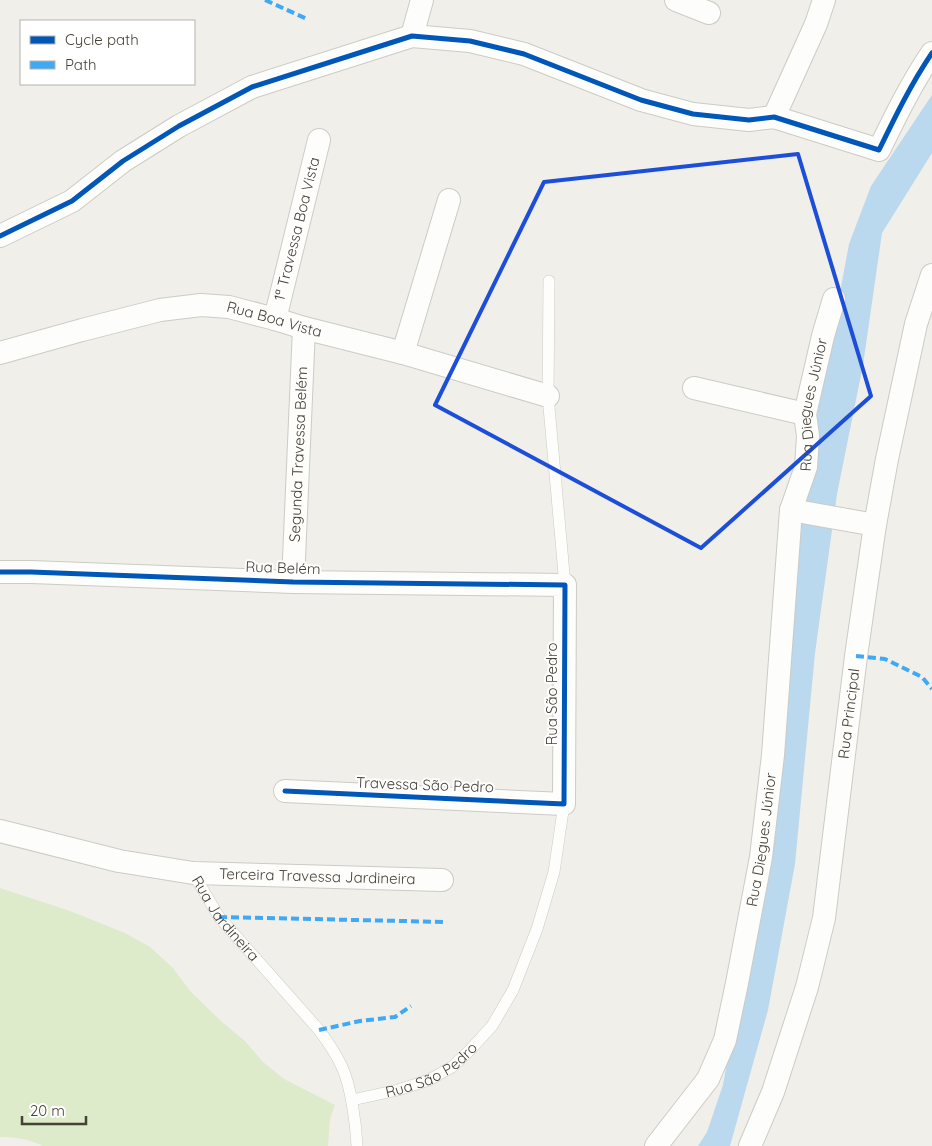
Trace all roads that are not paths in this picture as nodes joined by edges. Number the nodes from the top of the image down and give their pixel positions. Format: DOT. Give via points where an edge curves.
graph roads {
  1 [pos="422,0"];
  2 [pos="676,0"];
  3 [pos="824,0"];
  4 [pos="709,13"];
  5 [pos="412,36"];
  6 [pos="932,53"];
  7 [pos="774,117"];
  8 [pos="319,140"];
  9 [pos="450,200"];
  10 [pos="0,236"];
  11 [pos="932,275"];
  12 [pos="549,281"];
  13 [pos="834,299"];
  14 [pos="275,319"];
  15 [pos="304,328"];
  16 [pos="0,353"];
  17 [pos="403,353"];
  18 [pos="694,388"];
  19 [pos="548,396"];
  20 [pos="805,414"];
  21 [pos="795,510"];
  22 [pos="875,525"];
  23 [pos="0,572"];
  24 [pos="292,582"];
  25 [pos="565,585"];
  26 [pos="285,792"];
  27 [pos="564,804"];
  28 [pos="0,831"];
  29 [pos="193,873"];
  30 [pos="442,880"];
  31 [pos="352,1100"];
  32 [pos="357,1146"];
  33 [pos="656,1146"];
  34 [pos="750,1146"];
  1 -- 5 [label="street"];
  2 -- 4 [label="street"];
  3 -- 7 [label="street"];
  5 -- 7 [label="street" via="470,41 524,54 641,100 693,114 749,120"];
  5 -- 10 [label="street" via="252,88 179,126 123,161 72,201"];
  6 -- 7 [label="street" via="902,102 879,150"];
  8 -- 14 [label="street, 1ª Travessa Boa Vista"];
  9 -- 17 [label="street"];
  11 -- 22 [label="street, Rua Principal" via="916,324"];
  12 -- 19 [label="lane, Rua São Pedro"];
  13 -- 20 [label="street, Rua Diegues Júnior"];
  14 -- 15 [label="street, Rua Boa Vista"];
  14 -- 16 [label="street, Rua Boa Vista" via="230,307 201,304 160,310"];
  15 -- 17 [label="street, Rua Boa Vista"];
  15 -- 24 [label="street, Segunda Travessa Belém"];
  17 -- 19 [label="street, Rua Boa Vista"];
  18 -- 20 [label="street"];
  19 -- 25 [label="lane, Rua São Pedro"];
  20 -- 21 [label="street, Rua Diegues Júnior" via="808,436 806,467"];
  21 -- 22 [label="street"];
  21 -- 33 [label="street, Rua Diegues Júnior" via="761,857 725,1040 708,1079"];
  22 -- 34 [label="street, Rua Principal" via="824,918 807,987 776,1084"];
  23 -- 24 [label="street, Rua Belém"];
  24 -- 25 [label="street, Rua Belém"];
  25 -- 27 [label="street, Rua São Pedro"];
  26 -- 27 [label="street, Travessa São Pedro"];
  27 -- 31 [label="lane, Rua São Pedro" via="554,872 536,929 513,990 492,1026 452,1067 429,1080"];
  28 -- 29 [label="street, Rua Jardineira" via="119,861"];
  29 -- 30 [label="street, Terceira Travessa Jardineira"];
  29 -- 31 [label="lane, Rua Jardineira" via="219,917 320,1030 343,1069"];
  31 -- 32 [label="lane, Rua Jardineira"];
}
